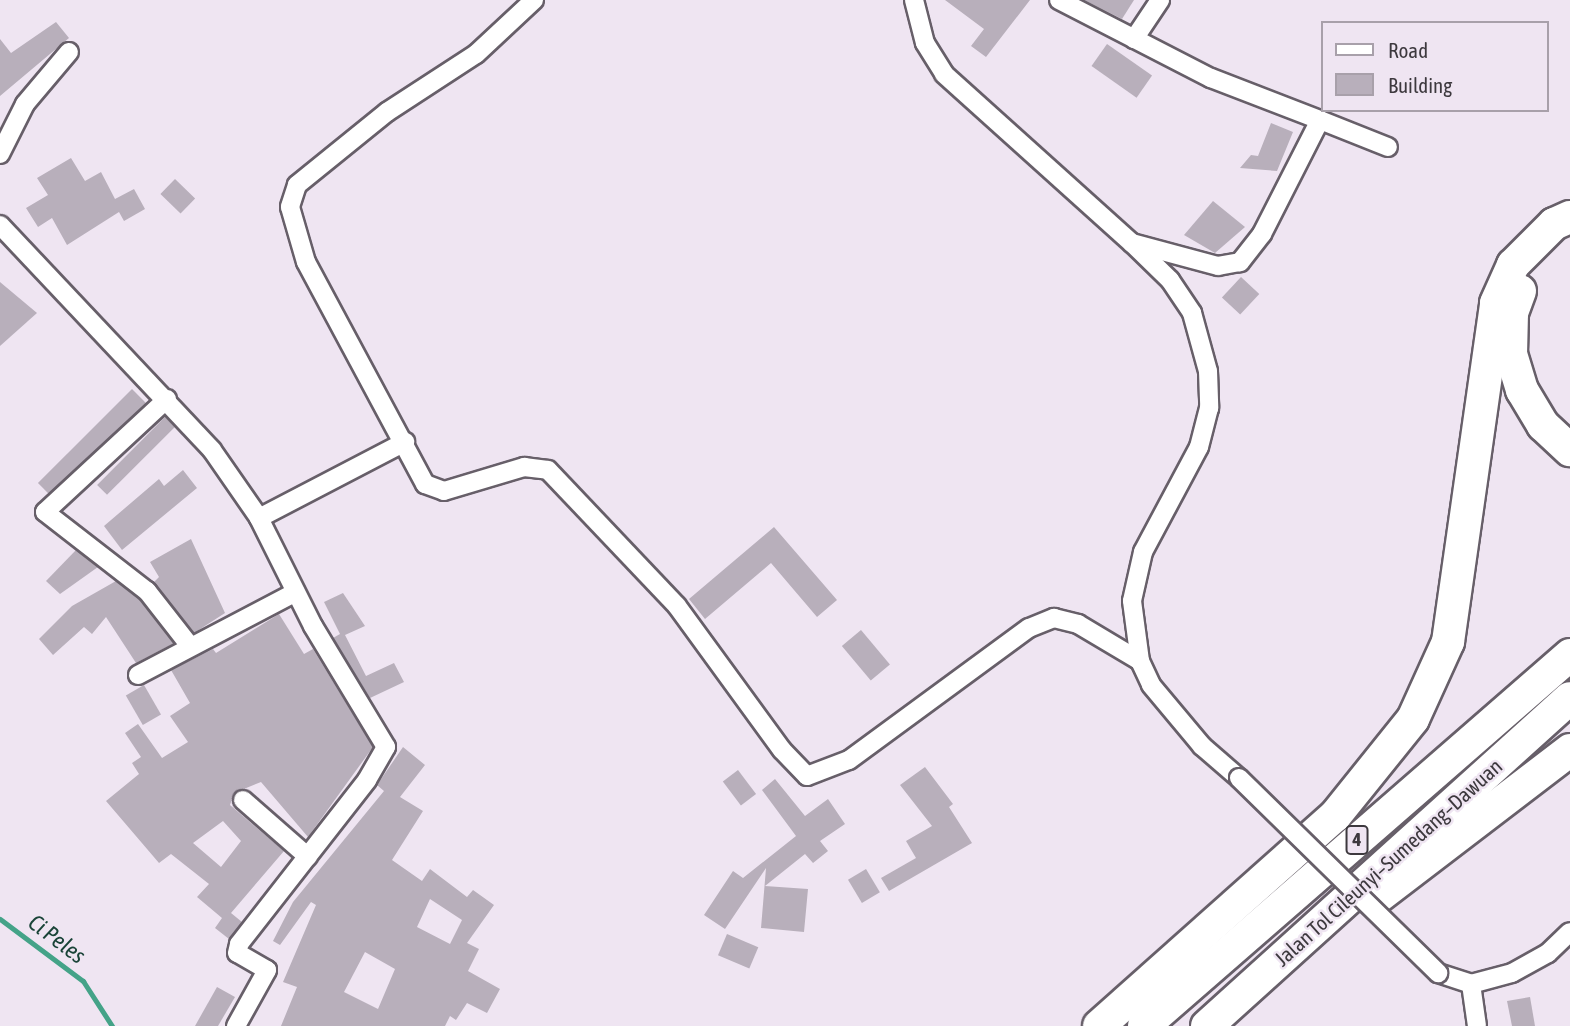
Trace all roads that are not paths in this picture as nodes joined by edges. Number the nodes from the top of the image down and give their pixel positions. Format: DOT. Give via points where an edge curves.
graph roads {
  1 [pos="534,0"];
  2 [pos="914,0"];
  3 [pos="1059,0"];
  4 [pos="1160,0"];
  5 [pos="1134,39"];
  6 [pos="69,52"];
  7 [pos="1320,120"];
  8 [pos="1388,147"];
  9 [pos="0,154"];
  10 [pos="1570,217"];
  11 [pos="0,225"];
  12 [pos="1570,229"];
  13 [pos="1132,243"];
  14 [pos="167,399"];
  15 [pos="405,442"];
  16 [pos="1570,450"];
  17 [pos="259,519"];
  18 [pos="296,592"];
  19 [pos="190,646"];
  20 [pos="1570,655"];
  21 [pos="1140,661"];
  22 [pos="138,675"];
  23 [pos="1570,698"];
  24 [pos="1570,750"];
  25 [pos="243,800"];
  26 [pos="308,857"];
  27 [pos="1570,932"];
  28 [pos="1471,984"];
  29 [pos="236,1026"];
  30 [pos="1099,1026"];
  31 [pos="1144,1026"];
  32 [pos="1208,1026"];
  33 [pos="1477,1026"];
  1 -- 15 [label="street" via="476,54 387,112 297,185 290,207 306,262"];
  2 -- 13 [label="street" via="925,43 944,74"];
  3 -- 5 [label="street"];
  4 -- 5 [label="street"];
  5 -- 7 [label="street" via="1211,78"];
  6 -- 9 [label="street" via="25,104"];
  7 -- 8 [label="street"];
  7 -- 13 [label="street" via="1262,234 1240,262 1218,266"];
  10 -- 30 [label="highway" via="1554,224 1513,265 1496,303 1448,642 1413,719 1335,816"];
  11 -- 14 [label="street"];
  12 -- 16 [label="highway" via="1528,268 1513,313 1511,354 1522,390 1543,425"];
  13 -- 21 [label="street" via="1170,280 1192,313 1208,371 1209,408 1199,447 1143,552 1132,601"];
  14 -- 17 [label="street" via="212,450"];
  14 -- 19 [label="street" via="46,512 147,591"];
  15 -- 17 [label="street"];
  15 -- 21 [label="street" via="425,484 444,491 524,467 548,470 677,606 782,750 807,776 849,760 1029,628 1054,618 1078,624"];
  17 -- 18 [label="street"];
  18 -- 19 [label="street"];
  18 -- 26 [label="street" via="386,747 385,756"];
  19 -- 22 [label="street"];
  20 -- 31 [label="highway, Jalan Tol Cileunyi–Sumedang–Dawuan / 4"];
  21 -- 28 [label="street, bridge" via="1168,709 1438,973"];
  23 -- 32 [label="highway, Jalan Tol Cileunyi–Sumedang–Dawuan / 4"];
  24 -- 32 [label="highway"];
  25 -- 26 [label="street"];
  26 -- 29 [label="street" via="236,950 267,970"];
  27 -- 28 [label="street" via="1526,967"];
  28 -- 33 [label="street"];
}
